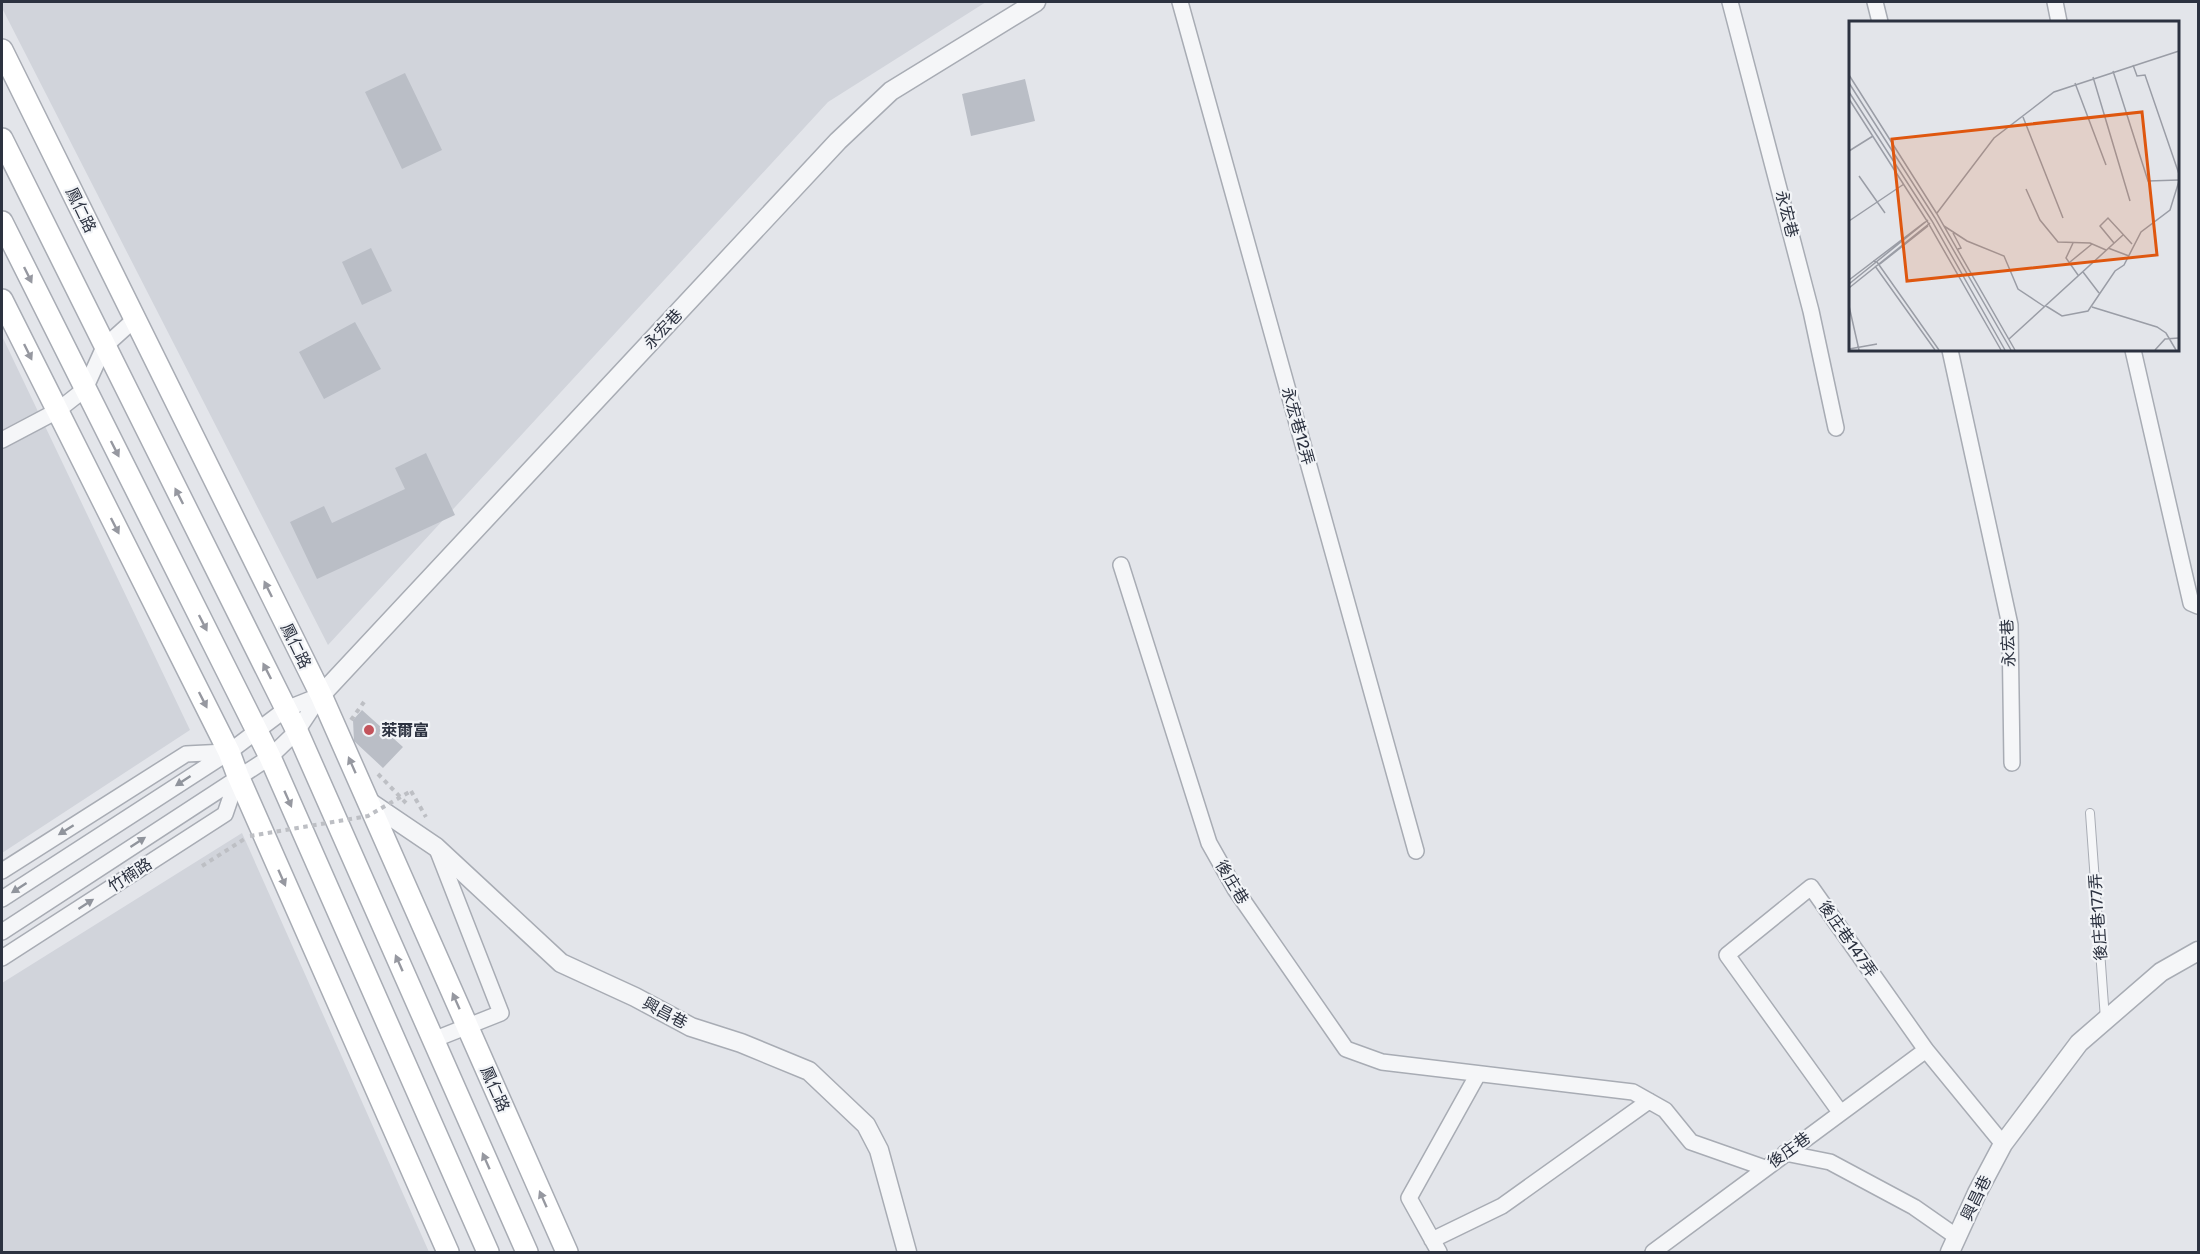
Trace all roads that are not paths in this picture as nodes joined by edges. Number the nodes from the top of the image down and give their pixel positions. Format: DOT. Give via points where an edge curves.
graph roads {
  1 [pos="1036,2"];
  2 [pos="1180,2"];
  3 [pos="1730,2"];
  4 [pos="1875,2"];
  5 [pos="2055,2"];
  6 [pos="1880,21"];
  7 [pos="2060,21"];
  8 [pos="2,50"];
  9 [pos="2,139"];
  10 [pos="2,224"];
  11 [pos="2,300"];
  12 [pos="135,320"];
  13 [pos="104,347"];
  14 [pos="1950,351"];
  15 [pos="2133,351"];
  16 [pos="85,389"];
  17 [pos="57,411"];
  18 [pos="1836,428"];
  19 [pos="2,440"];
  20 [pos="1121,565"];
  21 [pos="2199,606"];
  22 [pos="321,695"];
  23 [pos="286,709"];
  24 [pos="256,729"];
  25 [pos="297,731"];
  26 [pos="229,752"];
  27 [pos="270,757"];
  28 [pos="2012,763"];
  29 [pos="238,776"];
  30 [pos="368,801"];
  31 [pos="2090,813"];
  32 [pos="436,847"];
  33 [pos="1416,851"];
  34 [pos="2,871"];
  35 [pos="2,899"];
  36 [pos="2,932"];
  37 [pos="2199,951"];
  38 [pos="2,958"];
  39 [pos="2106,1020"];
  40 [pos="467,1027"];
  41 [pos="433,1040"];
  42 [pos="1926,1050"];
  43 [pos="1478,1074"];
  44 [pos="1648,1101"];
  45 [pos="1840,1112"];
  46 [pos="2003,1144"];
  47 [pos="1785,1153"];
  48 [pos="1765,1168"];
  49 [pos="1954,1245"];
  50 [pos="1436,1246"];
  51 [pos="448,1252"];
  52 [pos="488,1252"];
  53 [pos="527,1252"];
  54 [pos="567,1252"];
  55 [pos="908,1252"];
  56 [pos="1653,1252"];
  1 -- 22 [label="street, 永宏巷" via="891,91 838,141"];
  2 -- 33 [label="street, 永宏巷12弄"];
  3 -- 18 [label="street, 永宏巷" via="1811,311"];
  4 -- 6 [label="street"];
  5 -- 7 [label="street"];
  8 -- 12 [label="main road, 鳳仁路"];
  9 -- 13 [label="main road"];
  10 -- 16 [label="main road, one-way"];
  11 -- 17 [label="main road, one-way"];
  12 -- 13 [label="street"];
  22 -- 12 [label="main road, 鳳仁路, one-way"];
  13 -- 16 [label="street"];
  23 -- 13 [label="main road, one-way"];
  14 -- 28 [label="street, 永宏巷" via="2010,625"];
  15 -- 21 [label="street" via="2191,603"];
  16 -- 17 [label="street"];
  16 -- 24 [label="main road, one-way"];
  17 -- 19 [label="street"];
  17 -- 26 [label="main road, one-way"];
  20 -- 43 [label="street, 後庄巷" via="1209,843 1235,889 1346,1049 1382,1062"];
  22 -- 23 [label="street"];
  22 -- 25 [label="street, 竹楠路"];
  30 -- 22 [label="main road, 鳳仁路, one-way"];
  23 -- 24 [label="street"];
  23 -- 25 [label="main road"];
  24 -- 26 [label="street"];
  24 -- 27 [label="main road"];
  25 -- 27 [label="street, 竹楠路"];
  41 -- 25 [label="main road, one-way"];
  26 -- 29 [label="main road"];
  26 -- 34 [label="street, one-way" via="186,754"];
  26 -- 35 [label="street, one-way"];
  27 -- 29 [label="street, 竹楠路"];
  27 -- 52 [label="main road, one-way"];
  36 -- 29 [label="street, 竹楠路, one-way"];
  38 -- 29 [label="street, 竹楠路, one-way" via="225,814"];
  29 -- 51 [label="main road, one-way"];
  30 -- 32 [label="street, 興昌巷"];
  40 -- 30 [label="main road, 鳳仁路, one-way"];
  31 -- 39 [label="lane, 後庄巷177弄"];
  32 -- 40 [label="street" via="501,1013"];
  32 -- 55 [label="street, 興昌巷" via="561,963 691,1027 809,1071 866,1125 879,1150"];
  37 -- 39 [label="street" via="2161,972"];
  39 -- 46 [label="street" via="2079,1043"];
  40 -- 41 [label="street"];
  54 -- 40 [label="main road, 鳳仁路, one-way"];
  53 -- 41 [label="main road, one-way"];
  42 -- 45 [label="street, 後庄巷"];
  42 -- 45 [label="street, 後庄巷147弄" via="1811,887 1727,955"];
  42 -- 46 [label="street, 後庄巷147弄"];
  43 -- 44 [label="street, 後庄巷" via="1633,1092"];
  43 -- 50 [label="street" via="1409,1198"];
  44 -- 48 [label="street, 後庄巷" via="1665,1110 1691,1142"];
  44 -- 50 [label="street" via="1502,1206"];
  45 -- 47 [label="street, 後庄巷"];
  46 -- 49 [label="street, 興昌巷"];
  47 -- 48 [label="street, 後庄巷"];
  47 -- 49 [label="street" via="1830,1162 1914,1208"];
  48 -- 56 [label="street, 後庄巷"];
}
